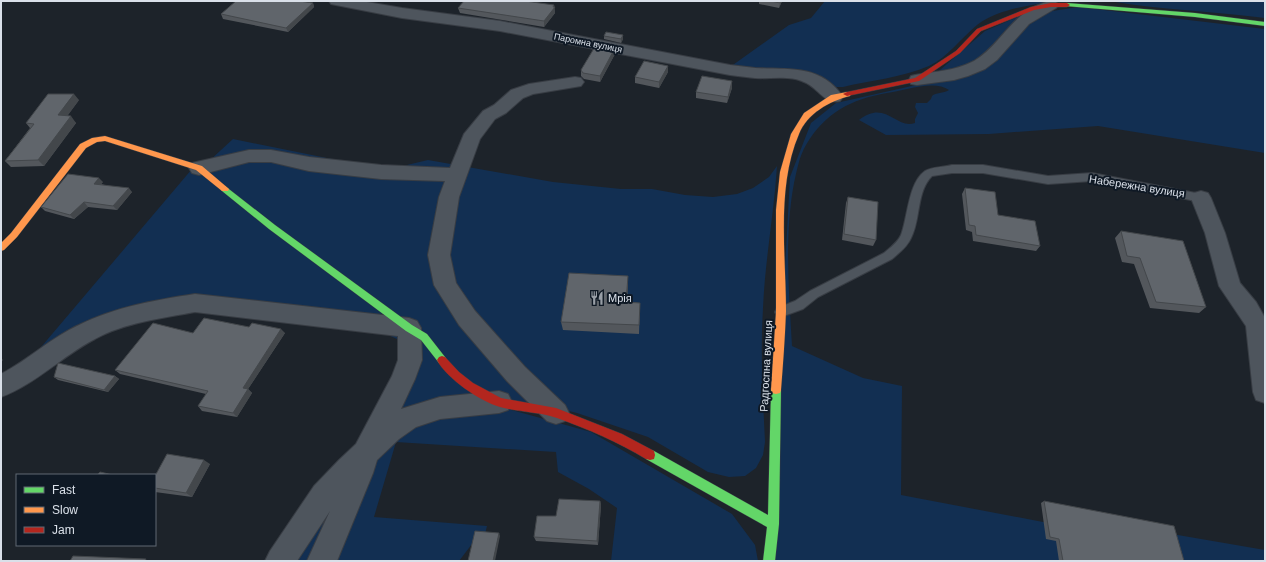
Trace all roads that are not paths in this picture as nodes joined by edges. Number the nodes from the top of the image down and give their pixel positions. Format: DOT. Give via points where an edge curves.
graph roads {
  1 [pos="336,1"];
  2 [pos="1051,5"];
  3 [pos="1265,24"];
  4 [pos="917,80"];
  5 [pos="575,82"];
  6 [pos="834,96"];
  7 [pos="199,168"];
  8 [pos="456,175"];
  9 [pos="1201,198"];
  10 [pos="1,248"];
  11 [pos="781,312"];
  12 [pos="409,328"];
  13 [pos="1,386"];
  14 [pos="1265,392"];
  15 [pos="498,402"];
  16 [pos="556,413"];
  17 [pos="367,450"];
  18 [pos="773,524"];
  19 [pos="280,561"];
  20 [pos="322,561"];
  21 [pos="769,561"];
  1 -- 6 [label="street, Паромна вулиця" via="500,26 730,70 797,74 818,82"];
  2 -- 3 [label="street" via="1187,14"];
  2 -- 4 [label="street" via="1022,12 979,30 958,52"];
  2 -- 4 [label="street" via="1028,16 988,59 977,66 945,76"];
  4 -- 6 [label="street"];
  5 -- 8 [label="street" via="529,89 517,94 489,116 471,138"];
  6 -- 11 [label="street, Радгоспна вулиця" via="806,115 795,134 784,172 780,210"];
  7 -- 8 [label="street" via="249,156 271,156 309,164 381,172"];
  7 -- 10 [label="street" via="105,138 96,140 83,146"];
  7 -- 12 [label="street" via="272,227"];
  8 -- 16 [label="street" via="449,197 439,255 445,285 467,318 516,374"];
  9 -- 11 [label="lane, Набережна вулиця" via="1092,177 1048,180 984,169 952,169 929,173 918,190 906,237 898,249 814,294 799,305"];
  9 -- 14 [label="street" via="1215,233 1230,286 1257,325"];
  11 -- 18 [label="street, Радгоспна вулиця" via="776,372"];
  12 -- 13 [label="street" via="195,303 109,322 86,332"];
  12 -- 15 [label="street" via="424,337 455,375"];
  12 -- 17 [label="street" via="410,360 403,380"];
  15 -- 16 [label="street"];
  15 -- 17 [label="street" via="423,412 390,430"];
  16 -- 18 [label="street" via="618,437"];
  17 -- 19 [label="street" via="324,495"];
  17 -- 20 [label="street" via="360,473"];
  18 -- 21 [label="street, Радгоспна вулиця"];
}
